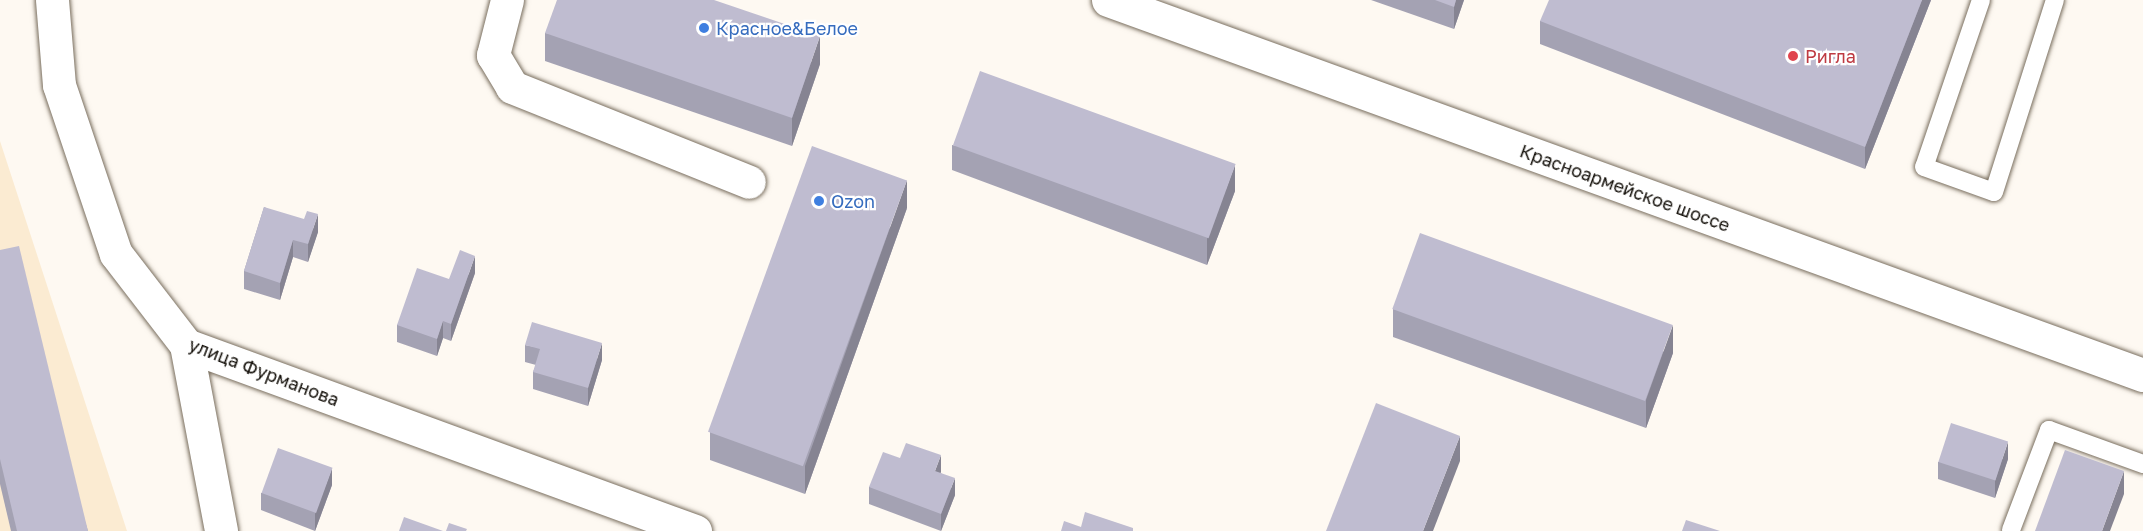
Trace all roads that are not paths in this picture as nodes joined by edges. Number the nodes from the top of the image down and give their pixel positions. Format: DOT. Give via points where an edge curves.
graph roads {
  1 [pos="52,0"];
  2 [pos="507,0"];
  3 [pos="1108,0"];
  4 [pos="1981,0"];
  5 [pos="2055,0"];
  6 [pos="749,182"];
  7 [pos="186,345"];
  8 [pos="2143,375"];
  9 [pos="2143,464"];
  10 [pos="2011,530"];
  11 [pos="221,531"];
  12 [pos="695,531"];
  1 -- 7 [label="street, улица Фурманова" via="59,85 116,254"];
  2 -- 6 [label="street" via="493,55 512,87"];
  3 -- 8 [label="street, Красноармейское шоссе"];
  4 -- 5 [label="lane" via="1924,166 1994,192"];
  7 -- 11 [label="street"];
  7 -- 12 [label="street, улица Фурманова"];
  9 -- 10 [label="lane" via="2049,430"];
}
